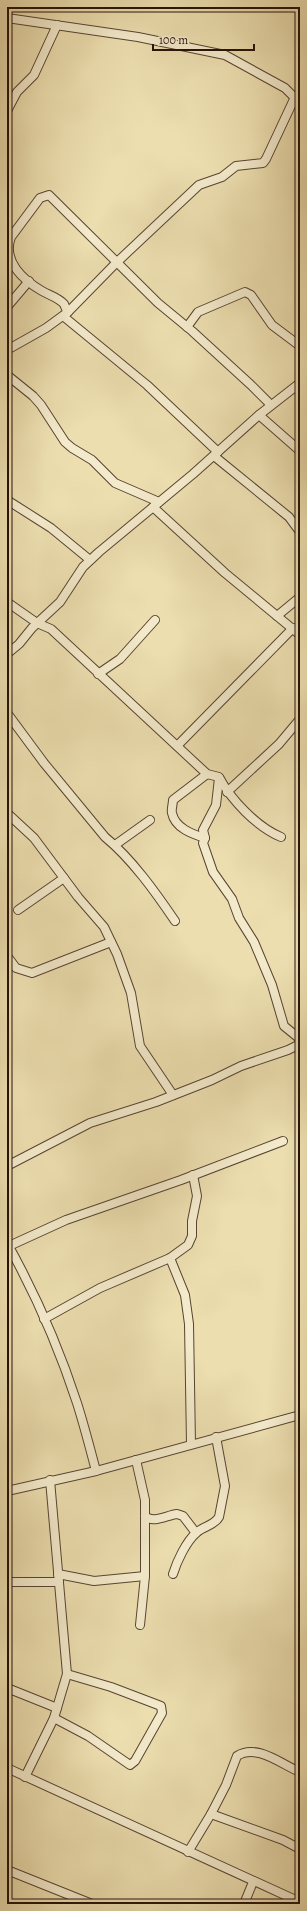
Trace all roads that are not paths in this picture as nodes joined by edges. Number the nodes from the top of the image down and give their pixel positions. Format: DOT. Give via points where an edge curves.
graph roads {
  1 [pos="8,20"];
  2 [pos="57,25"];
  3 [pos="297,100"];
  4 [pos="7,111"];
  5 [pos="117,262"];
  6 [pos="29,281"];
  7 [pos="7,307"];
  8 [pos="66,314"];
  9 [pos="187,327"];
  10 [pos="300,346"];
  11 [pos="8,347"];
  12 [pos="7,375"];
  13 [pos="299,387"];
  14 [pos="271,405"];
  15 [pos="259,415"];
  16 [pos="300,451"];
  17 [pos="216,454"];
  18 [pos="7,500"];
  19 [pos="156,505"];
  20 [pos="300,532"];
  21 [pos="90,560"];
  22 [pos="300,597"];
  23 [pos="7,602"];
  24 [pos="277,616"];
  25 [pos="155,620"];
  26 [pos="37,624"];
  27 [pos="293,628"];
  28 [pos="300,635"];
  29 [pos="7,654"];
  30 [pos="98,674"];
  31 [pos="7,713"];
  32 [pos="300,719"];
  33 [pos="177,746"];
  34 [pos="207,774"];
  35 [pos="219,777"];
  36 [pos="227,792"];
  37 [pos="7,813"];
  38 [pos="150,820"];
  39 [pos="281,837"];
  40 [pos="205,838"];
  41 [pos="114,845"];
  42 [pos="64,878"];
  43 [pos="18,910"];
  44 [pos="175,921"];
  45 [pos="111,942"];
  46 [pos="7,956"];
  47 [pos="300,1039"];
  48 [pos="300,1044"];
  49 [pos="173,1095"];
  50 [pos="283,1141"];
  51 [pos="7,1166"];
  52 [pos="193,1175"];
  53 [pos="8,1245"];
  54 [pos="170,1258"];
  55 [pos="44,1319"];
  56 [pos="300,1415"];
  57 [pos="216,1437"];
  58 [pos="191,1444"];
  59 [pos="136,1460"];
  60 [pos="96,1470"];
  61 [pos="50,1480"];
  62 [pos="7,1491"];
  63 [pos="145,1516"];
  64 [pos="196,1533"];
  65 [pos="173,1574"];
  66 [pos="145,1576"];
  67 [pos="58,1578"];
  68 [pos="7,1582"];
  69 [pos="140,1625"];
  70 [pos="67,1674"];
  71 [pos="7,1688"];
  72 [pos="57,1708"];
  73 [pos="54,1718"];
  74 [pos="7,1768"];
  75 [pos="300,1772"];
  76 [pos="25,1777"];
  77 [pos="211,1814"];
  78 [pos="300,1849"];
  79 [pos="188,1852"];
  80 [pos="7,1870"];
  81 [pos="253,1882"];
  82 [pos="300,1902"];
  83 [pos="92,1904"];
  84 [pos="244,1904"];
  1 -- 2 [label="street"];
  2 -- 3 [label="street" via="138,37 224,55 285,88"];
  2 -- 4 [label="street" via="34,75 17,92"];
  3 -- 5 [label="street" via="262,163 236,166 222,177 199,185"];
  5 -- 6 [label="street" via="49,195 40,198 14,231 9,242 11,263"];
  5 -- 8 [label="street"];
  5 -- 9 [label="street" via="158,303"];
  6 -- 7 [label="street"];
  6 -- 8 [label="street" via="60,301"];
  8 -- 11 [label="street" via="46,328"];
  8 -- 17 [label="street" via="147,385"];
  9 -- 10 [label="street" via="198,312 245,292 251,295 275,328"];
  9 -- 14 [label="street"];
  12 -- 19 [label="street" via="41,405 65,442 92,460 115,483"];
  13 -- 14 [label="street"];
  14 -- 15 [label="street"];
  15 -- 16 [label="street"];
  15 -- 17 [label="street"];
  17 -- 19 [label="street"];
  17 -- 20 [label="street" via="289,517"];
  18 -- 21 [label="street" via="51,528"];
  19 -- 21 [label="street"];
  19 -- 24 [label="street" via="225,573"];
  21 -- 26 [label="street" via="60,602"];
  22 -- 24 [label="street"];
  23 -- 26 [label="street"];
  24 -- 27 [label="street"];
  25 -- 30 [label="street" via="120,659"];
  26 -- 29 [label="street"];
  26 -- 30 [label="street" via="51,629"];
  27 -- 28 [label="street"];
  27 -- 33 [label="street"];
  30 -- 33 [label="street"];
  31 -- 41 [label="street" via="49,768"];
  32 -- 36 [label="street" via="279,744"];
  33 -- 34 [label="street"];
  34 -- 35 [label="street"];
  34 -- 40 [label="street" via="173,800 172,813 188,832"];
  35 -- 36 [label="street"];
  35 -- 40 [label="street" via="216,805 203,830"];
  36 -- 39 [label="street" via="268,831"];
  37 -- 42 [label="street" via="34,838"];
  38 -- 41 [label="street"];
  40 -- 47 [label="street" via="203,843 213,872 232,899 239,918 254,942 272,985 284,1026"];
  41 -- 44 [label="street" via="158,896"];
  42 -- 43 [label="street"];
  42 -- 45 [label="street" via="78,898 99,920"];
  45 -- 46 [label="street" via="32,973 16,968"];
  45 -- 49 [label="street" via="131,993 140,1046"];
  48 -- 49 [label="street"];
  49 -- 51 [label="street" via="90,1123"];
  50 -- 52 [label="street"];
  52 -- 53 [label="street" via="66,1220"];
  52 -- 54 [label="street" via="197,1192 192,1236 188,1245"];
  53 -- 55 [label="street"];
  54 -- 55 [label="street" via="106,1285"];
  54 -- 58 [label="street" via="185,1295 189,1324"];
  55 -- 60 [label="street" via="77,1404"];
  56 -- 57 [label="street"];
  57 -- 58 [label="street"];
  57 -- 64 [label="street" via="224,1493 217,1521"];
  58 -- 59 [label="street"];
  59 -- 60 [label="street"];
  59 -- 63 [label="street" via="144,1490"];
  60 -- 61 [label="street"];
  61 -- 62 [label="street"];
  61 -- 67 [label="street"];
  63 -- 64 [label="street" via="154,1520 177,1514 183,1516"];
  63 -- 66 [label="street"];
  64 -- 65 [label="street" via="178,1559"];
  66 -- 67 [label="street" via="94,1581"];
  66 -- 69 [label="street"];
  67 -- 68 [label="street"];
  67 -- 70 [label="street"];
  70 -- 72 [label="street"];
  70 -- 73 [label="street" via="161,1706 162,1713 135,1761 130,1765 88,1736"];
  71 -- 72 [label="street"];
  72 -- 73 [label="street"];
  73 -- 76 [label="street"];
  74 -- 76 [label="street"];
  75 -- 77 [label="street" via="258,1752 241,1753 235,1760"];
  76 -- 79 [label="street"];
  77 -- 78 [label="street" via="283,1840"];
  77 -- 79 [label="street"];
  79 -- 81 [label="street"];
  80 -- 83 [label="street"];
  81 -- 82 [label="street"];
  81 -- 84 [label="street"];
}
